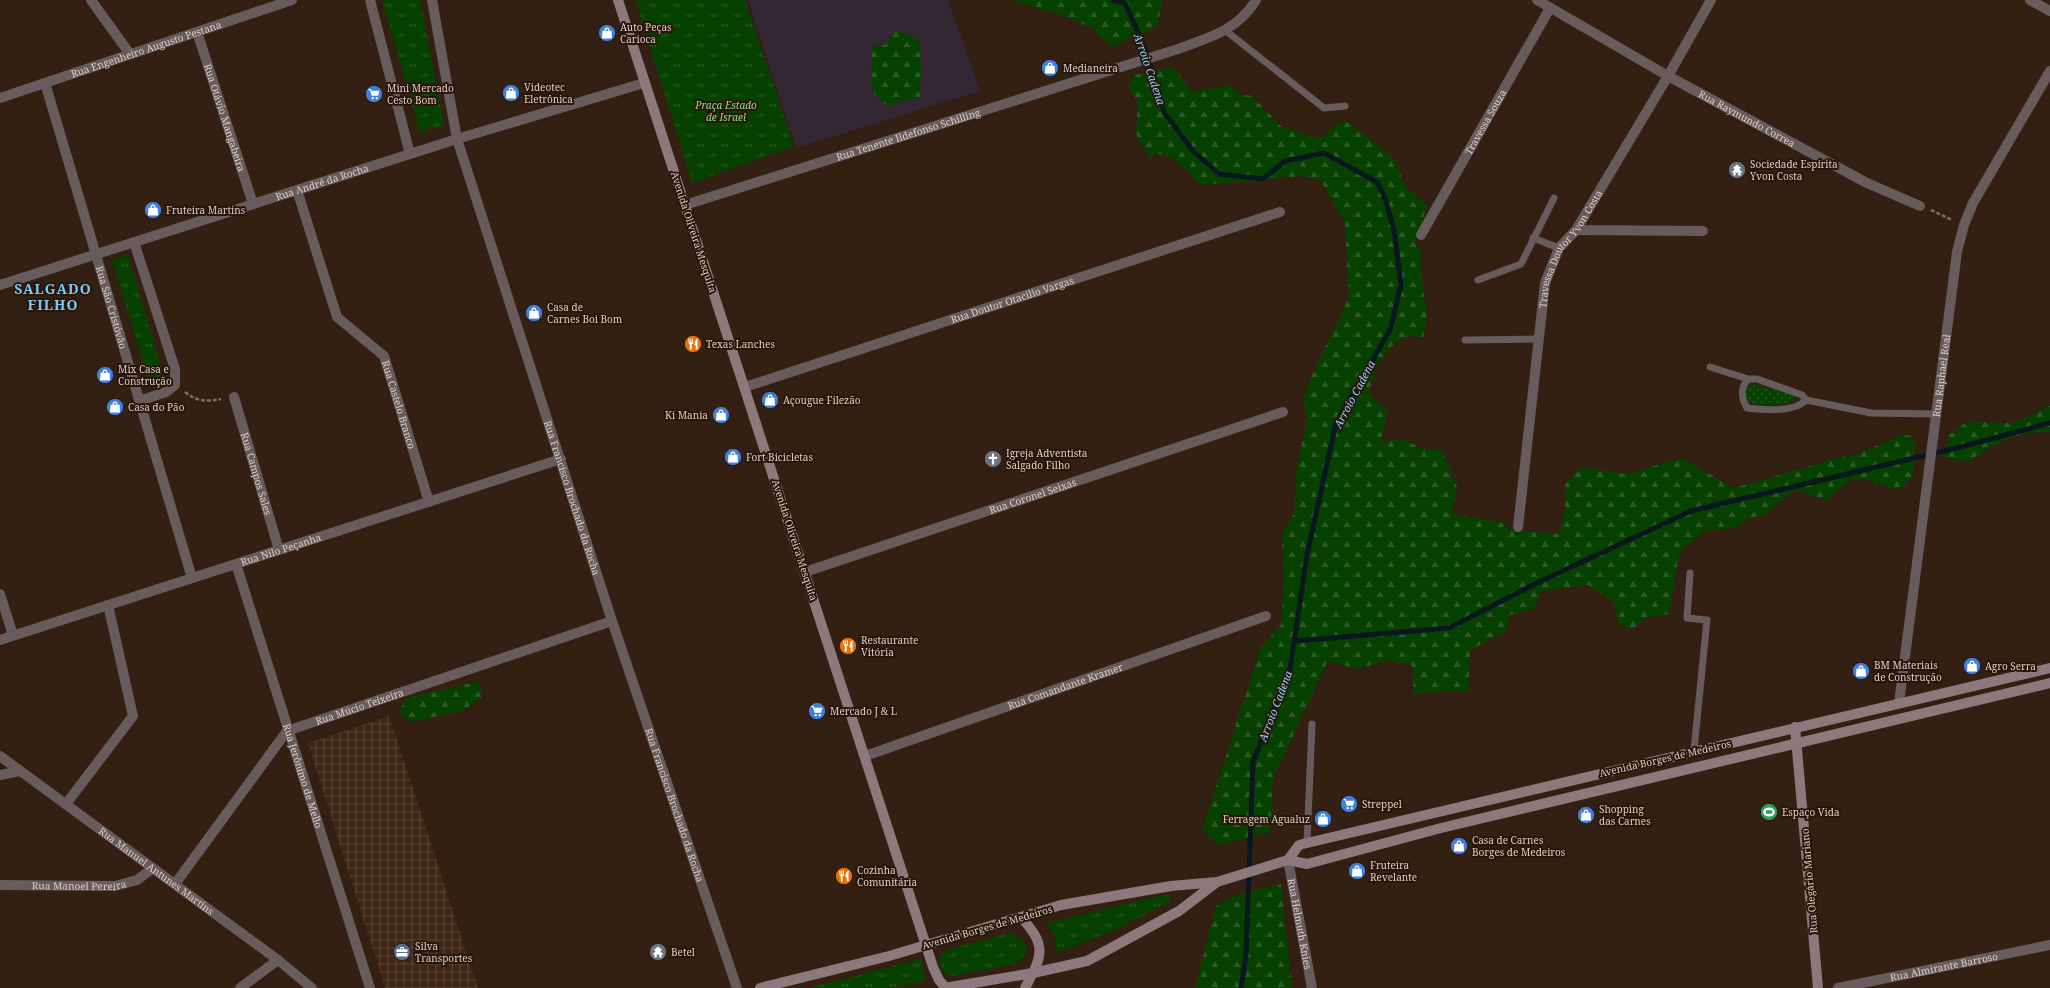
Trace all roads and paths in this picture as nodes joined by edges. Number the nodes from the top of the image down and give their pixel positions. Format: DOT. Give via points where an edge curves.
graph roads {
  1 [pos="91,0"];
  2 [pos="292,0"];
  3 [pos="370,0"];
  4 [pos="432,0"];
  5 [pos="618,0"];
  6 [pos="1256,0"];
  7 [pos="1537,0"];
  8 [pos="1710,0"];
  9 [pos="2030,0"];
  10 [pos="1550,8"];
  11 [pos="2050,11"];
  12 [pos="1226,31"];
  13 [pos="198,32"];
  14 [pos="130,54"];
  15 [pos="2050,71"];
  16 [pos="1668,76"];
  17 [pos="45,82"];
  18 [pos="644,83"];
  19 [pos="0,97"];
  20 [pos="1346,106"];
  21 [pos="457,139"];
  22 [pos="410,154"];
  23 [pos="297,190"];
  24 [pos="1554,198"];
  25 [pos="253,204"];
  26 [pos="685,205"];
  27 [pos="1920,206"];
  28 [pos="1280,212"];
  29 [pos="1964,224"];
  30 [pos="1576,230"];
  31 [pos="1703,231"];
  32 [pos="1420,236"];
  33 [pos="1533,238"];
  34 [pos="134,242"];
  35 [pos="1559,248"];
  36 [pos="95,254"];
  37 [pos="1478,280"];
  38 [pos="0,285"];
  39 [pos="1539,339"];
  40 [pos="1466,340"];
  41 [pos="1710,367"];
  42 [pos="1748,379"];
  43 [pos="175,384"];
  44 [pos="745,387"];
  45 [pos="234,397"];
  46 [pos="1806,400"];
  47 [pos="139,402"];
  48 [pos="1283,412"];
  49 [pos="1936,414"];
  50 [pos="561,459"];
  51 [pos="429,502"];
  52 [pos="1518,527"];
  53 [pos="279,550"];
  54 [pos="236,564"];
  55 [pos="805,572"];
  56 [pos="1690,572"];
  57 [pos="192,578"];
  58 [pos="0,594"];
  59 [pos="108,605"];
  60 [pos="1266,616"];
  61 [pos="612,621"];
  62 [pos="13,635"];
  63 [pos="0,640"];
  64 [pos="2050,668"];
  65 [pos="2050,683"];
  66 [pos="1899,703"];
  67 [pos="1312,724"];
  68 [pos="1795,727"];
  69 [pos="288,731"];
  70 [pos="1796,743"];
  71 [pos="1694,750"];
  72 [pos="0,756"];
  73 [pos="865,756"];
  74 [pos="20,771"];
  75 [pos="0,775"];
  76 [pos="66,804"];
  77 [pos="1307,843"];
  78 [pos="1288,860"];
  79 [pos="153,868"];
  80 [pos="1217,882"];
  81 [pos="175,884"];
  82 [pos="0,885"];
  83 [pos="1021,917"];
  84 [pos="926,944"];
  85 [pos="2050,945"];
  86 [pos="278,960"];
  87 [pos="1033,973"];
  88 [pos="240,988"];
  89 [pos="312,988"];
  90 [pos="370,988"];
  91 [pos="737,988"];
  92 [pos="760,988"];
  93 [pos="945,988"];
  94 [pos="1025,988"];
  95 [pos="1312,988"];
  96 [pos="1818,988"];
  97 [pos="1838,988"];
  1 -- 14 [label="street"];
  2 -- 13 [label="street, Rua Engenheiro Augusto Pestana"];
  3 -- 22 [label="street"];
  4 -- 21 [label="street, Rua Francisco Brochado da Rocha"];
  5 -- 18 [label="main road, Avenida Oliveira Mesquita"];
  6 -- 12 [label="street, Rua Tenente Ildefonso Schilling" via="1248,13"];
  7 -- 10 [label="street, Rua Raymundo Correa"];
  8 -- 16 [label="street, Travessa Doutor Yvon Costa"];
  9 -- 11 [label="street"];
  10 -- 16 [label="street, Rua Raymundo Correa"];
  10 -- 32 [label="street, Travessa Souza"];
  12 -- 20 [label="lane" via="1324,108"];
  12 -- 26 [label="street, Rua Tenente Ildefonso Schilling" via="1178,49"];
  13 -- 14 [label="street, Rua Engenheiro Augusto Pestana"];
  13 -- 25 [label="street, Rua Otávio Mangabeira"];
  14 -- 17 [label="street, Rua Engenheiro Augusto Pestana"];
  15 -- 29 [label="street, Rua Raphael Real" via="1973,203"];
  16 -- 27 [label="street, Rua Raymundo Correa" via="1867,183"];
  16 -- 30 [label="street, Travessa Doutor Yvon Costa"];
  17 -- 19 [label="street, Rua Engenheiro Augusto Pestana"];
  17 -- 36 [label="street, Rua São Cristóvão"];
  18 -- 21 [label="street, Rua André da Rocha"];
  18 -- 26 [label="main road, Avenida Oliveira Mesquita"];
  21 -- 22 [label="street, Rua André da Rocha"];
  21 -- 50 [label="street, Rua Francisco Brochado da Rocha"];
  22 -- 23 [label="street, Rua André da Rocha"];
  23 -- 25 [label="street, Rua André da Rocha"];
  23 -- 51 [label="street, Rua Castelo Branco" via="337,317 384,356"];
  24 -- 33 [label="lane"];
  25 -- 34 [label="street, Rua André da Rocha"];
  26 -- 44 [label="main road, Avenida Oliveira Mesquita"];
  27 -- 29 [label="path"];
  28 -- 44 [label="street, Rua Doutor Otacilio Vargas"];
  29 -- 49 [label="street, Rua Raphael Real" via="1957,252"];
  30 -- 31 [label="street"];
  30 -- 35 [label="street, Travessa Doutor Yvon Costa"];
  33 -- 35 [label="lane"];
  33 -- 37 [label="lane" via="1521,264"];
  34 -- 36 [label="street, Rua André da Rocha"];
  34 -- 43 [label="street" via="175,369"];
  35 -- 39 [label="street, Travessa Doutor Yvon Costa" via="1545,283"];
  36 -- 38 [label="street, Rua André da Rocha"];
  36 -- 47 [label="street, Rua São Cristóvão"];
  39 -- 40 [label="lane"];
  39 -- 52 [label="street, Travessa Doutor Yvon Costa"];
  41 -- 42 [label="lane"];
  42 -- 46 [label="lane" via="1802,395"];
  42 -- 46 [label="lane" via="1742,386 1747,408 1788,408 1801,405"];
  43 -- 45 [label="path" via="192,398 207,402"];
  43 -- 47 [label="street" via="166,392"];
  44 -- 55 [label="main road, Avenida Oliveira Mesquita"];
  45 -- 53 [label="street, Rua Campos Sales"];
  46 -- 49 [label="lane" via="1871,413"];
  47 -- 57 [label="street, Rua São Cristóvão"];
  48 -- 55 [label="street, Rua Coronel Seixas"];
  49 -- 66 [label="street, Rua Raphael Real"];
  50 -- 51 [label="street, Rua Nilo Peçanha"];
  50 -- 61 [label="street, Rua Francisco Brochado da Rocha"];
  51 -- 53 [label="street, Rua Nilo Peçanha"];
  53 -- 54 [label="street, Rua Nilo Peçanha"];
  54 -- 57 [label="street, Rua Nilo Peçanha"];
  54 -- 69 [label="street, Rua Jerônimo de Mello"];
  55 -- 73 [label="main road, Avenida Oliveira Mesquita"];
  56 -- 71 [label="lane" via="1687,618 1707,620"];
  57 -- 59 [label="street, Rua Nilo Peçanha"];
  58 -- 62 [label="street"];
  59 -- 62 [label="street, Rua Nilo Peçanha"];
  59 -- 76 [label="street" via="133,716"];
  60 -- 73 [label="street, Rua Comandante Kramer"];
  61 -- 69 [label="street, Rua Múcio Teixeira"];
  61 -- 91 [label="street, Rua Francisco Brochado da Rocha"];
  62 -- 63 [label="street, Rua Nilo Peçanha"];
  64 -- 66 [label="main road, Avenida Borges de Medeiros"];
  65 -- 70 [label="main road, Avenida Borges de Medeiros"];
  66 -- 68 [label="main road, Avenida Borges de Medeiros"];
  67 -- 77 [label="lane"];
  68 -- 70 [label="main road, Rua Olegário Mariano"];
  68 -- 71 [label="main road, Avenida Borges de Medeiros"];
  69 -- 81 [label="street"];
  69 -- 90 [label="street, Rua Jerônimo de Mello"];
  70 -- 78 [label="main road, Avenida Borges de Medeiros" via="1441,828 1307,864"];
  70 -- 96 [label="main road, Rua Olegário Mariano"];
  71 -- 77 [label="main road, Avenida Borges de Medeiros"];
  72 -- 74 [label="street, Rua Manuel Antunes Martins"];
  73 -- 84 [label="main road, Avenida Oliveira Mesquita"];
  74 -- 75 [label="street"];
  74 -- 76 [label="street, Rua Manuel Antunes Martins"];
  76 -- 79 [label="street, Rua Manuel Antunes Martins"];
  77 -- 78 [label="main road, Avenida Borges de Medeiros" via="1299,845"];
  78 -- 80 [label="main road, Avenida Borges de Medeiros"];
  78 -- 95 [label="street, Rua Helmuth Knies"];
  79 -- 81 [label="street, Rua Manuel Antunes Martins"];
  79 -- 82 [label="street, Rua Manoel Pereira" via="137,880 115,886"];
  80 -- 83 [label="main road, Avenida Borges de Medeiros" via="1171,886 1061,905"];
  80 -- 87 [label="main road, Avenida Borges de Medeiros" via="1179,911 1087,962"];
  81 -- 86 [label="street, Rua Manuel Antunes Martins"];
  83 -- 84 [label="main road, Avenida Borges de Medeiros"];
  83 -- 87 [label="main road" via="1033,930 1040,944 1040,960"];
  84 -- 92 [label="main road, Avenida Borges de Medeiros"];
  84 -- 93 [label="main road, Avenida Oliveira Mesquita" via="933,967"];
  85 -- 97 [label="street, Rua Almirante Barroso"];
  86 -- 88 [label="street"];
  86 -- 89 [label="street, Rua Manuel Antunes Martins"];
  87 -- 93 [label="main road, Avenida Borges de Medeiros"];
  87 -- 94 [label="main road"];
}
